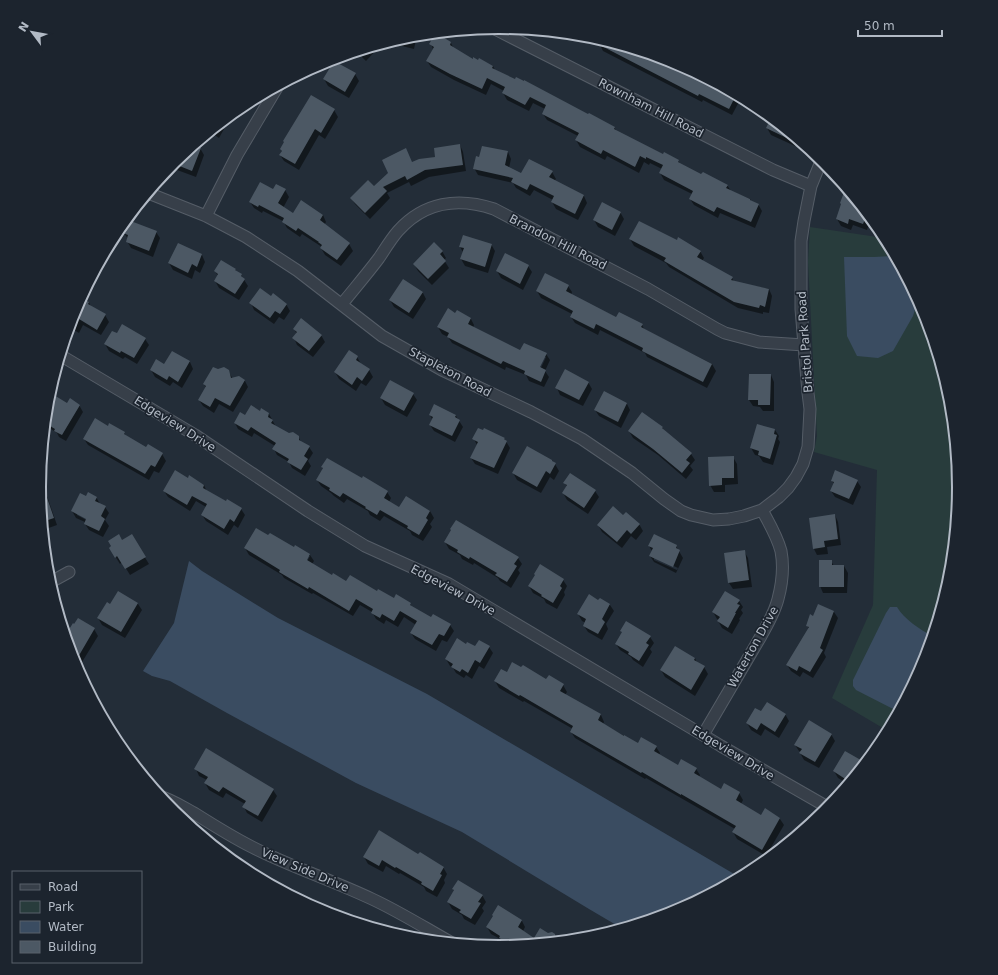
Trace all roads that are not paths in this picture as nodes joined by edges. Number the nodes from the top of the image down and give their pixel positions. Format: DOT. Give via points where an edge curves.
graph roads {
  1 [pos="505,34"];
  2 [pos="273,95"];
  3 [pos="819,166"];
  4 [pos="811,186"];
  5 [pos="152,195"];
  6 [pos="206,216"];
  7 [pos="342,304"];
  8 [pos="804,345"];
  9 [pos="65,358"];
  10 [pos="762,510"];
  11 [pos="69,572"];
  12 [pos="55,580"];
  13 [pos="703,735"];
  14 [pos="172,802"];
  15 [pos="823,805"];
  16 [pos="442,937"];
  1 -- 4 [label="street, Rownham Hill Road" via="773,170"];
  2 -- 6 [label="street" via="237,154"];
  3 -- 4 [label="street, Bristol Park Road"];
  4 -- 8 [label="street, Bristol Park Road" via="801,241"];
  5 -- 6 [label="street, Stapleton Road"];
  6 -- 7 [label="street, Stapleton Road" via="271,253"];
  7 -- 8 [label="street, Brandon Hill Road" via="399,230 424,211 440,205 462,203 494,209 648,289 726,333 759,342"];
  7 -- 10 [label="street, Stapleton Road" via="382,336 442,370 582,439 681,511 713,520 744,516"];
  8 -- 10 [label="street, Bristol Park Road" via="810,409 808,447 803,464 788,488"];
  9 -- 13 [label="street, Edgeview Drive" via="195,435 365,546 449,584"];
  10 -- 13 [label="street, Waterton Drive" via="775,533 781,553 782,584 778,600 751,654"];
  11 -- 12 [label="street"];
  13 -- 15 [label="street, Edgeview Drive"];
  14 -- 16 [label="street, View Side Drive" via="251,847 373,899"];
}
